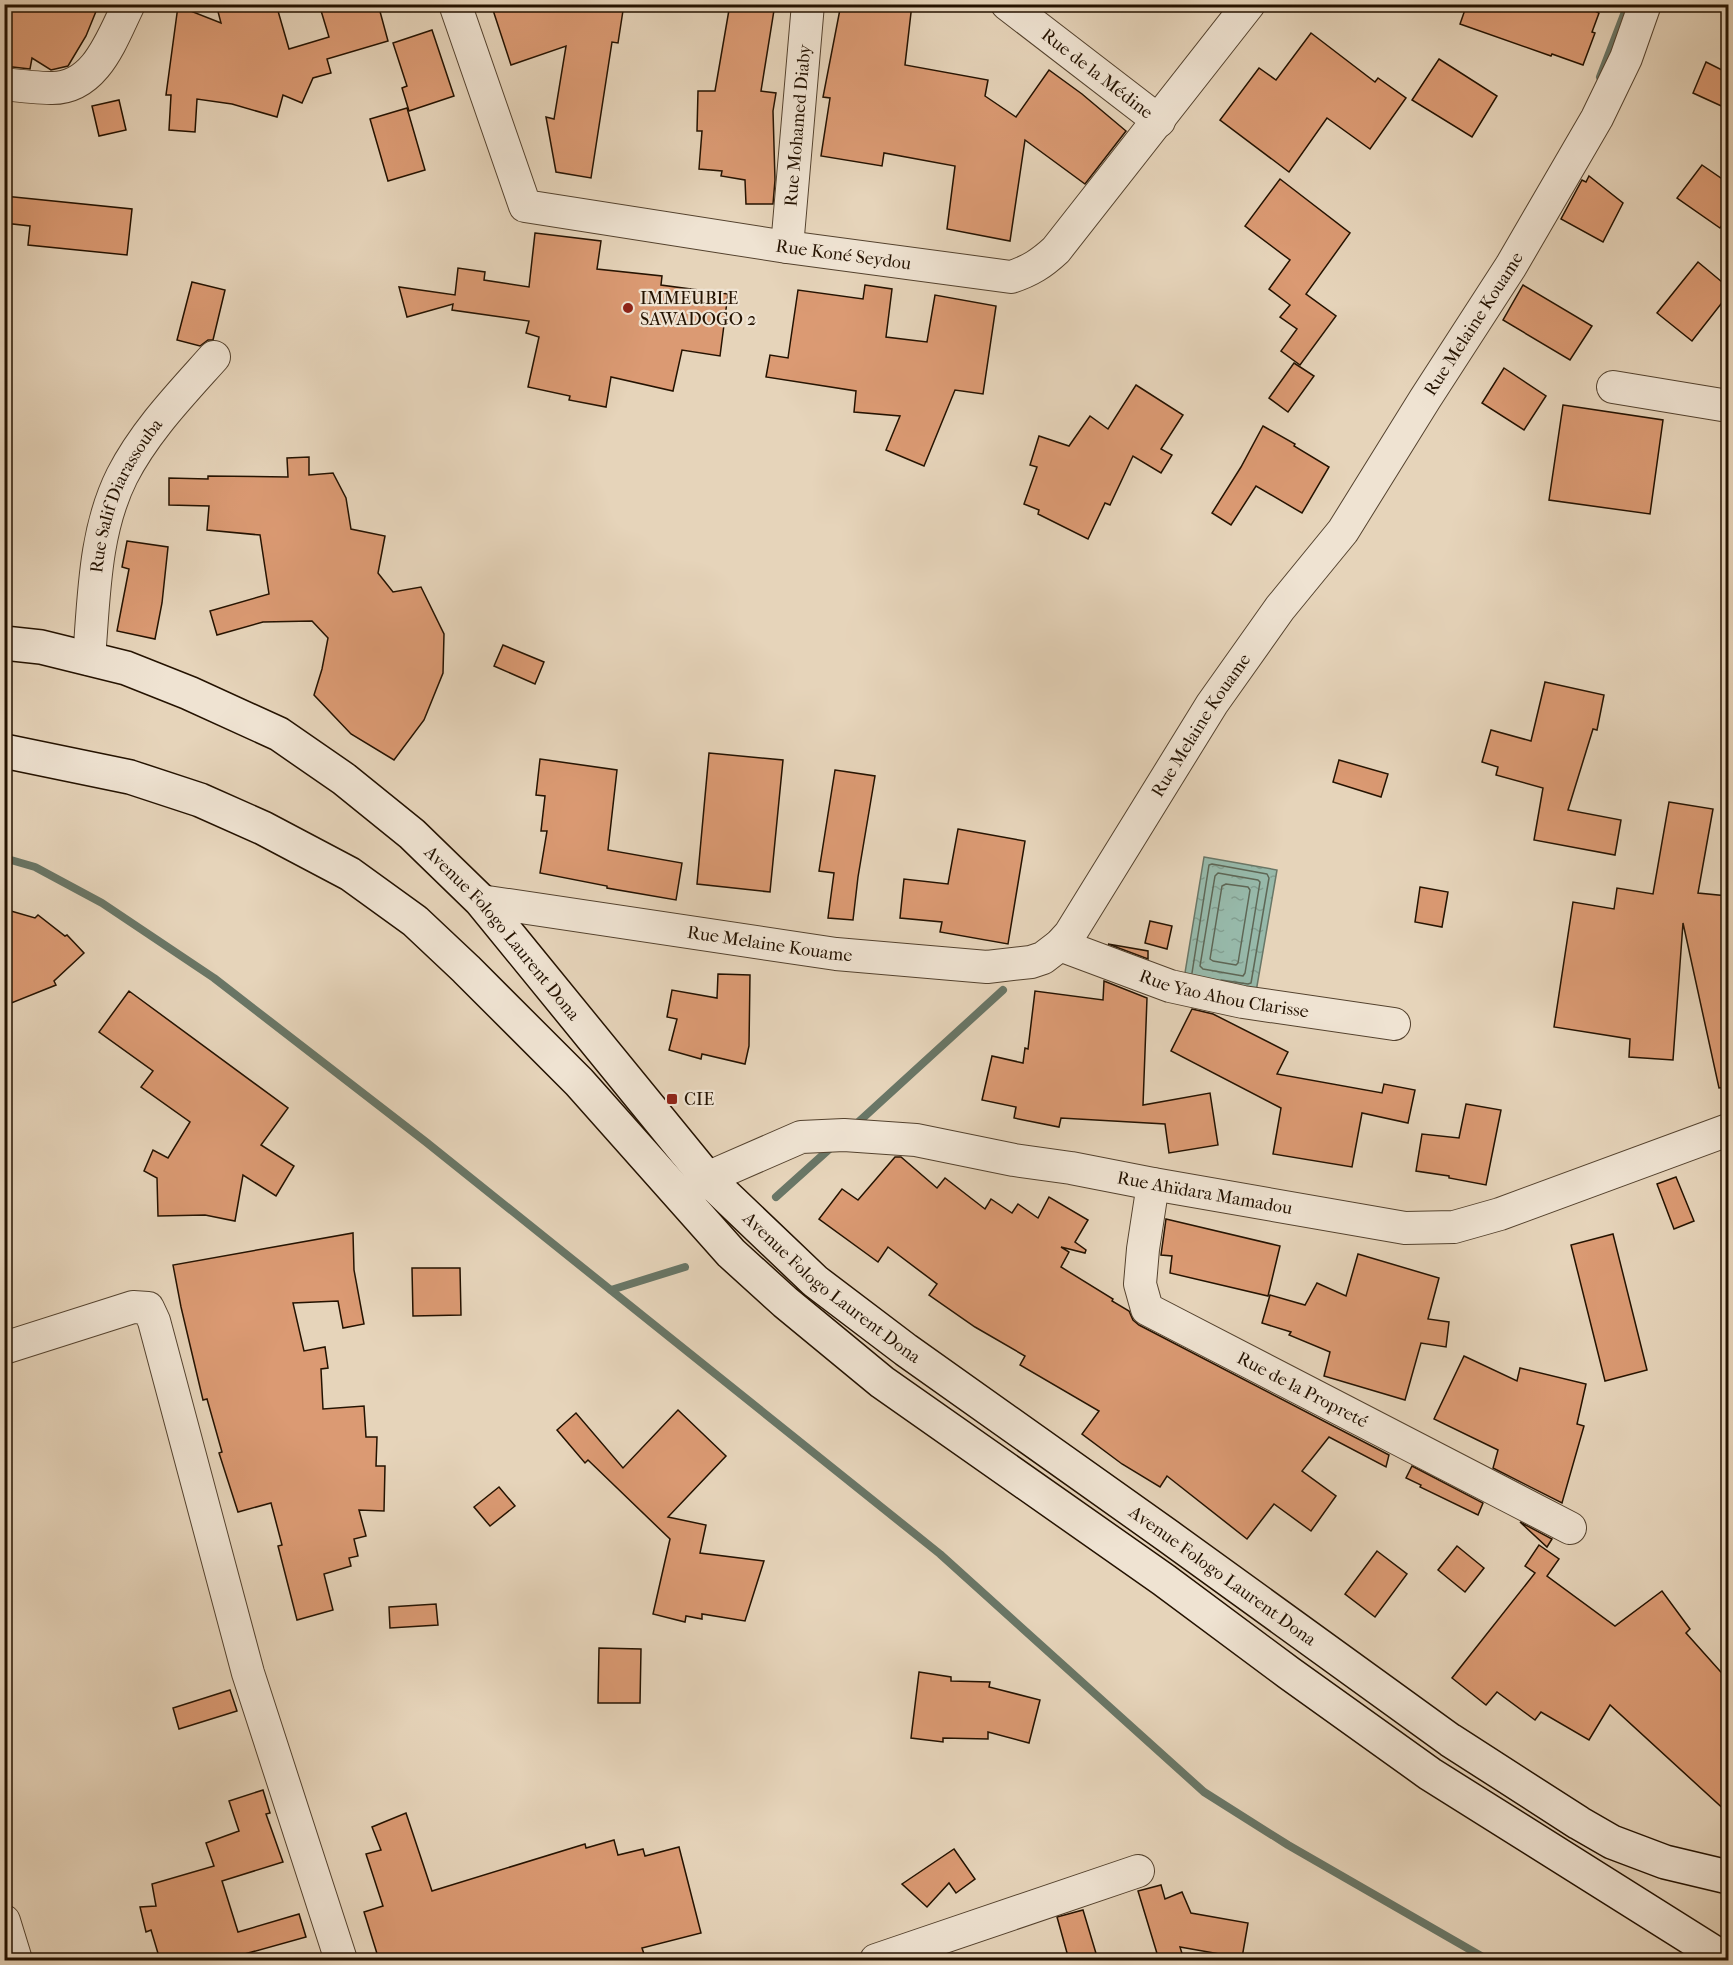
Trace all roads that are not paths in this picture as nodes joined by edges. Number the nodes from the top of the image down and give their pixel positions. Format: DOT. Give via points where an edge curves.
graph roads {
  1 [pos="129,4"];
  2 [pos="455,4"];
  3 [pos="808,4"];
  4 [pos="1007,4"];
  5 [pos="1249,4"];
  6 [pos="1645,4"];
  7 [pos="4,84"];
  8 [pos="1159,121"];
  9 [pos="787,247"];
  10 [pos="214,357"];
  11 [pos="1613,387"];
  12 [pos="1728,406"];
  13 [pos="4,643"];
  14 [pos="89,659"];
  15 [pos="4,751"];
  16 [pos="481,902"];
  17 [pos="1060,945"];
  18 [pos="1394,1024"];
  19 [pos="1728,1130"];
  20 [pos="706,1178"];
  21 [pos="1153,1184"];
  22 [pos="681,1198"];
  23 [pos="4,1348"];
  24 [pos="1570,1528"];
  25 [pos="1138,1871"];
  26 [pos="1728,1877"];
  27 [pos="4,1921"];
  28 [pos="16,1960"];
  29 [pos="341,1960"];
  30 [pos="876,1960"];
  31 [pos="1726,1960"];
  1 -- 7 [label="street" via="100,62 78,82 53,89"];
  2 -- 9 [label="street, Rue Koné Seydou" via="525,206"];
  3 -- 9 [label="street, Rue Mohamed Diaby"];
  4 -- 8 [label="street, Rue de la Médine"];
  5 -- 8 [label="street, Rue Koné Seydou"];
  6 -- 17 [label="street, Rue Melaine Kouame" via="1626,57 1597,118 1511,266 1342,531 1280,608 1212,704"];
  8 -- 9 [label="street, Rue Koné Seydou" via="1056,250 1029,272 1011,277"];
  10 -- 14 [label="street, Rue Salif Diarassouba" via="150,431 122,476 107,514 98,558"];
  11 -- 12 [label="street"];
  13 -- 14 [label="main road, Avenue Fologo Laurent Dona"];
  14 -- 16 [label="main road, Avenue Fologo Laurent Dona" via="126,668 279,734 344,779 412,834"];
  15 -- 22 [label="main road, Avenue Fologo Laurent Dona" via="130,777 200,800 350,874 415,921 466,969 579,1082"];
  16 -- 17 [label="street, Rue Melaine Kouame" via="836,954 987,967 1031,962"];
  16 -- 20 [label="main road, Avenue Fologo Laurent Dona"];
  17 -- 18 [label="street, Rue Yao Ahou Clarisse" via="1170,986 1243,1002"];
  19 -- 21 [label="street, Rue Ahïdara Mamadou" via="1500,1214 1454,1227 1405,1228"];
  20 -- 21 [label="street, Rue Ahïdara Mamadou" via="801,1137 844,1135 916,1140"];
  20 -- 22 [label="street, Rue Ahïdara Mamadou"];
  20 -- 26 [label="main road, Avenue Fologo Laurent Dona" via="815,1281 906,1350 1450,1740 1612,1842 1665,1862"];
  21 -- 24 [label="street, Rue de la Propreté" via="1140,1284 1147,1309"];
  22 -- 31 [label="main road, Avenue Fologo Laurent Dona" via="731,1253 882,1382 1155,1573 1430,1774"];
  23 -- 29 [label="street" via="133,1307 148,1308 248,1673"];
  25 -- 30 [label="street"];
  27 -- 28 [label="street"];
}
